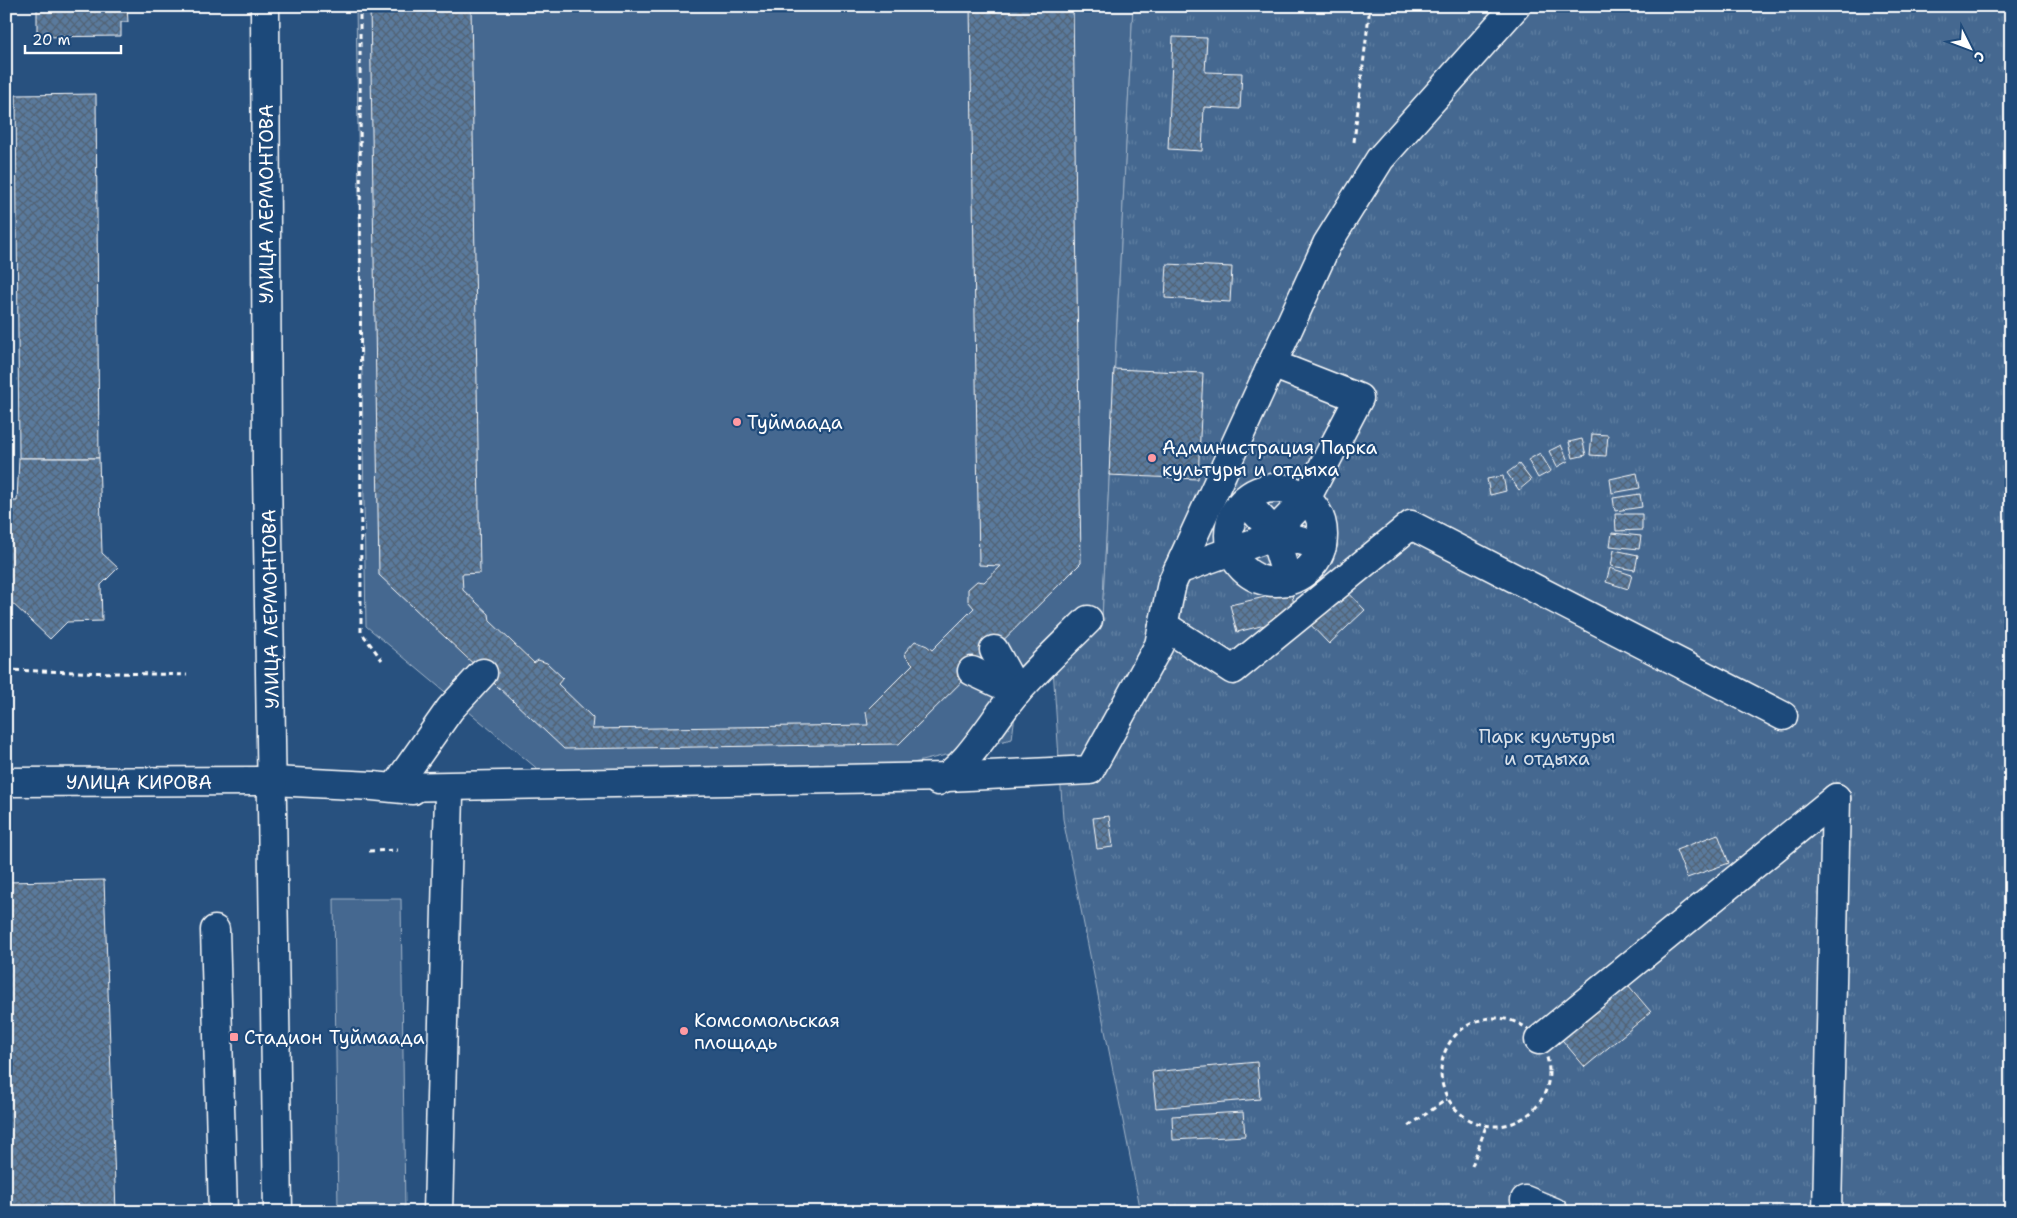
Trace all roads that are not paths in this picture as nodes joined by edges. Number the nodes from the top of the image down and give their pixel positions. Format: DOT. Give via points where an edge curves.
graph roads {
  1 [pos="264,6"];
  2 [pos="1516,6"];
  3 [pos="1272,364"];
  4 [pos="1306,499"];
  5 [pos="1245,501"];
  6 [pos="1275,534"];
  7 [pos="1322,546"];
  8 [pos="1232,552"];
  9 [pos="1178,570"];
  10 [pos="1288,581"];
  11 [pos="1088,620"];
  12 [pos="1163,625"];
  13 [pos="983,660"];
  14 [pos="483,673"];
  15 [pos="1017,692"];
  16 [pos="1783,716"];
  17 [pos="946,777"];
  18 [pos="272,781"];
  19 [pos="6,782"];
  20 [pos="395,788"];
  21 [pos="449,795"];
  22 [pos="216,930"];
  23 [pos="1539,1040"];
  24 [pos="1525,1200"];
  25 [pos="222,1212"];
  26 [pos="278,1212"];
  27 [pos="438,1212"];
  28 [pos="1554,1212"];
  29 [pos="1826,1212"];
  1 -- 18 [label="street, УЛИЦА ЛЕРМОНТОВА"];
  2 -- 3 [label="street" via="1380,159 1327,244"];
  3 -- 4 [label="street" via="1359,398"];
  3 -- 9 [label="street"];
  4 -- 5 [label="street" via="1290,490 1271,488"];
  4 -- 6 [label="street"];
  4 -- 7 [label="street" via="1321,522"];
  5 -- 6 [label="street"];
  5 -- 8 [label="street" via="1231,522 1229,540"];
  6 -- 7 [label="street"];
  6 -- 8 [label="street"];
  6 -- 10 [label="street"];
  7 -- 10 [label="street" via="1306,572"];
  8 -- 9 [label="street"];
  8 -- 10 [label="street" via="1240,566 1254,577 1271,582"];
  9 -- 12 [label="street"];
  11 -- 15 [label="street"];
  12 -- 16 [label="street" via="1233,670 1411,525"];
  12 -- 17 [label="street" via="1159,645 1090,770"];
  13 -- 15 [label="street"];
  14 -- 20 [label="street" via="450,709"];
  15 -- 17 [label="street" via="962,762"];
  17 -- 20 [label="street"];
  17 -- 21 [label="street" via="922,787 872,798"];
  18 -- 19 [label="street, УЛИЦА КИРОВА"];
  18 -- 20 [label="street, УЛИЦА КИРОВА"];
  18 -- 26 [label="street, УЛИЦА ЛЕРМОНТОВА"];
  20 -- 21 [label="street"];
  21 -- 27 [label="street"];
  22 -- 25 [label="street"];
  23 -- 29 [label="street" via="1836,798"];
  24 -- 28 [label="street"];
}
